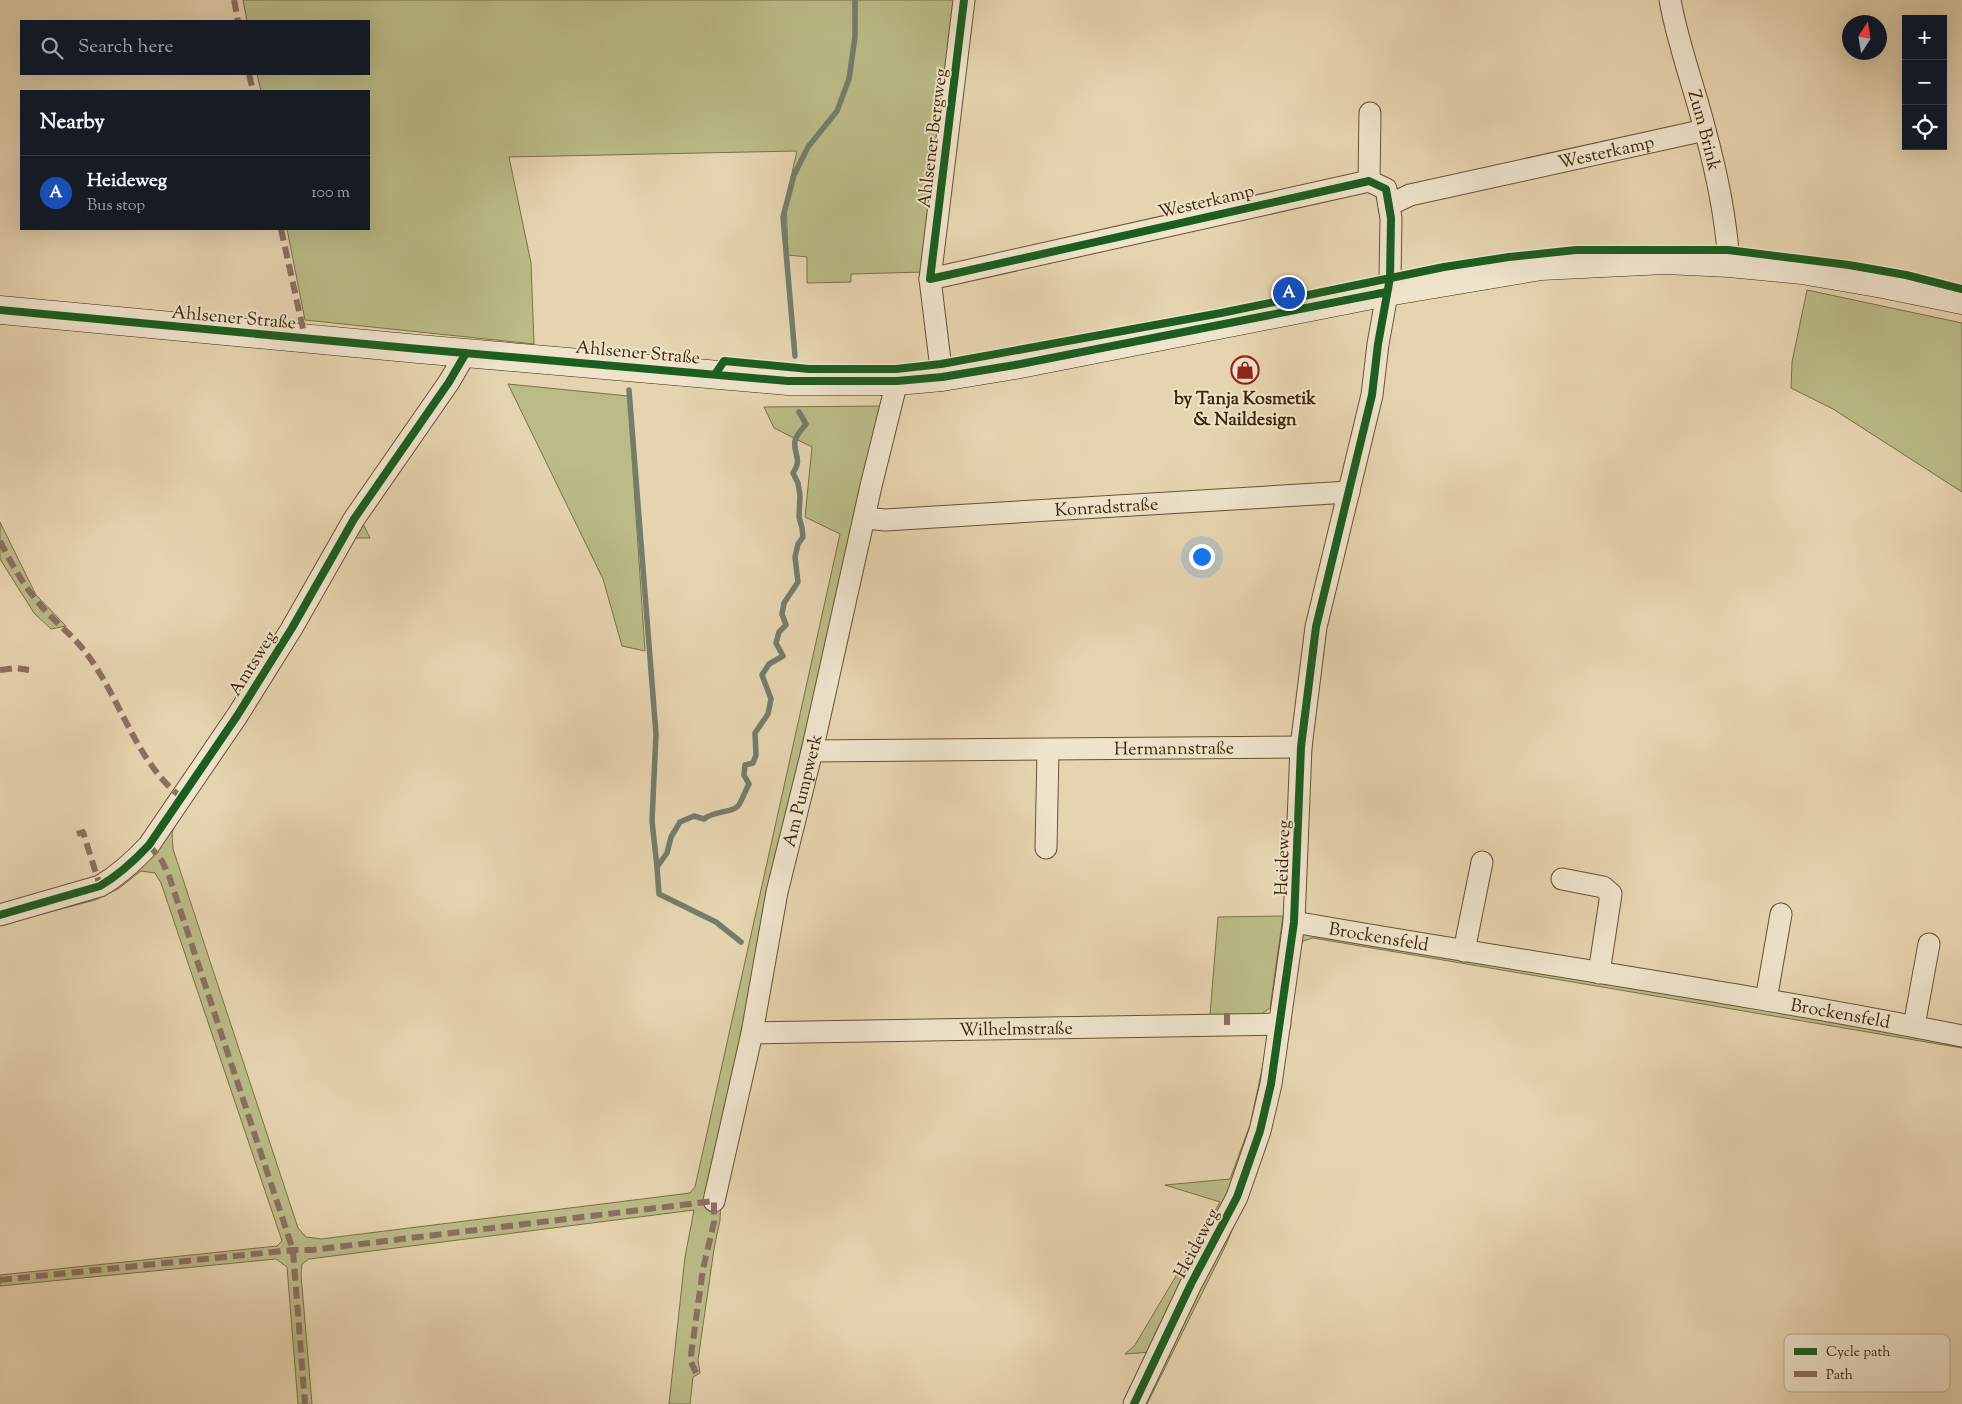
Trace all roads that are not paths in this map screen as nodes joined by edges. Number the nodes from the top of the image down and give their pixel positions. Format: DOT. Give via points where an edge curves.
graph roads {
  1 [pos="964,0"];
  2 [pos="1670,0"];
  3 [pos="1370,113"];
  4 [pos="1705,130"];
  5 [pos="1369,181"];
  6 [pos="1390,205"];
  7 [pos="1729,263"];
  8 [pos="930,279"];
  9 [pos="1387,292"];
  10 [pos="1962,300"];
  11 [pos="0,310"];
  12 [pos="466,352"];
  13 [pos="942,377"];
  14 [pos="897,381"];
  15 [pos="1349,492"];
  16 [pos="865,518"];
  17 [pos="1301,747"];
  18 [pos="1048,750"];
  19 [pos="812,751"];
  20 [pos="1046,848"];
  21 [pos="1482,862"];
  22 [pos="1562,879"];
  23 [pos="1781,914"];
  24 [pos="0,915"];
  25 [pos="1294,922"];
  26 [pos="1929,944"];
  27 [pos="1464,951"];
  28 [pos="1599,973"];
  29 [pos="1766,1000"];
  30 [pos="1280,1024"];
  31 [pos="1914,1026"];
  32 [pos="752,1033"];
  33 [pos="1962,1036"];
  34 [pos="714,1201"];
  35 [pos="1134,1404"];
  1 -- 8 [label="street, Ahlsener Bergweg"];
  2 -- 4 [label="street, Zum Brink"];
  3 -- 5 [label="street"];
  4 -- 6 [label="street, Westerkamp" via="1410,195"];
  4 -- 7 [label="street, Zum Brink" via="1721,196"];
  5 -- 6 [label="street" via="1386,189"];
  5 -- 8 [label="street, Westerkamp"];
  6 -- 9 [label="street" via="1390,278"];
  7 -- 9 [label="main road, Ahlsener Straße" via="1665,260 1541,266"];
  7 -- 10 [label="main road, Ahlsener Straße" via="1811,272"];
  8 -- 13 [label="street, Ahlsener Bergweg"];
  9 -- 13 [label="main road, Ahlsener Straße"];
  9 -- 15 [label="street, Heideweg" via="1372,395"];
  11 -- 12 [label="main road, Ahlsener Straße"];
  12 -- 14 [label="main road, Ahlsener Straße" via="788,380"];
  12 -- 24 [label="street, Amtsweg" via="449,382 354,518 237,716 149,845 120,873 100,886"];
  13 -- 14 [label="main road, Ahlsener Straße"];
  14 -- 16 [label="street, Am Pumpwerk"];
  15 -- 16 [label="street, Konradstraße" via="885,520"];
  15 -- 17 [label="street, Heideweg" via="1316,627"];
  16 -- 19 [label="street, Am Pumpwerk"];
  17 -- 18 [label="street, Hermannstraße"];
  17 -- 25 [label="street, Heideweg"];
  18 -- 19 [label="street, Hermannstraße"];
  18 -- 20 [label="street"];
  19 -- 32 [label="street, Am Pumpwerk" via="777,892"];
  21 -- 27 [label="street"];
  22 -- 28 [label="street" via="1603,887 1611,894"];
  23 -- 29 [label="street, Brockensfeld"];
  25 -- 27 [label="street, Brockensfeld"];
  25 -- 30 [label="street, Heideweg"];
  26 -- 31 [label="street, Brockensfeld"];
  27 -- 28 [label="street, Brockensfeld"];
  28 -- 29 [label="street, Brockensfeld"];
  29 -- 31 [label="street, Brockensfeld"];
  30 -- 32 [label="street, Wilhelmstraße"];
  30 -- 35 [label="street, Heideweg" via="1260,1131 1237,1197"];
  31 -- 33 [label="street, Brockensfeld"];
  32 -- 34 [label="street, Am Pumpwerk"];
}
